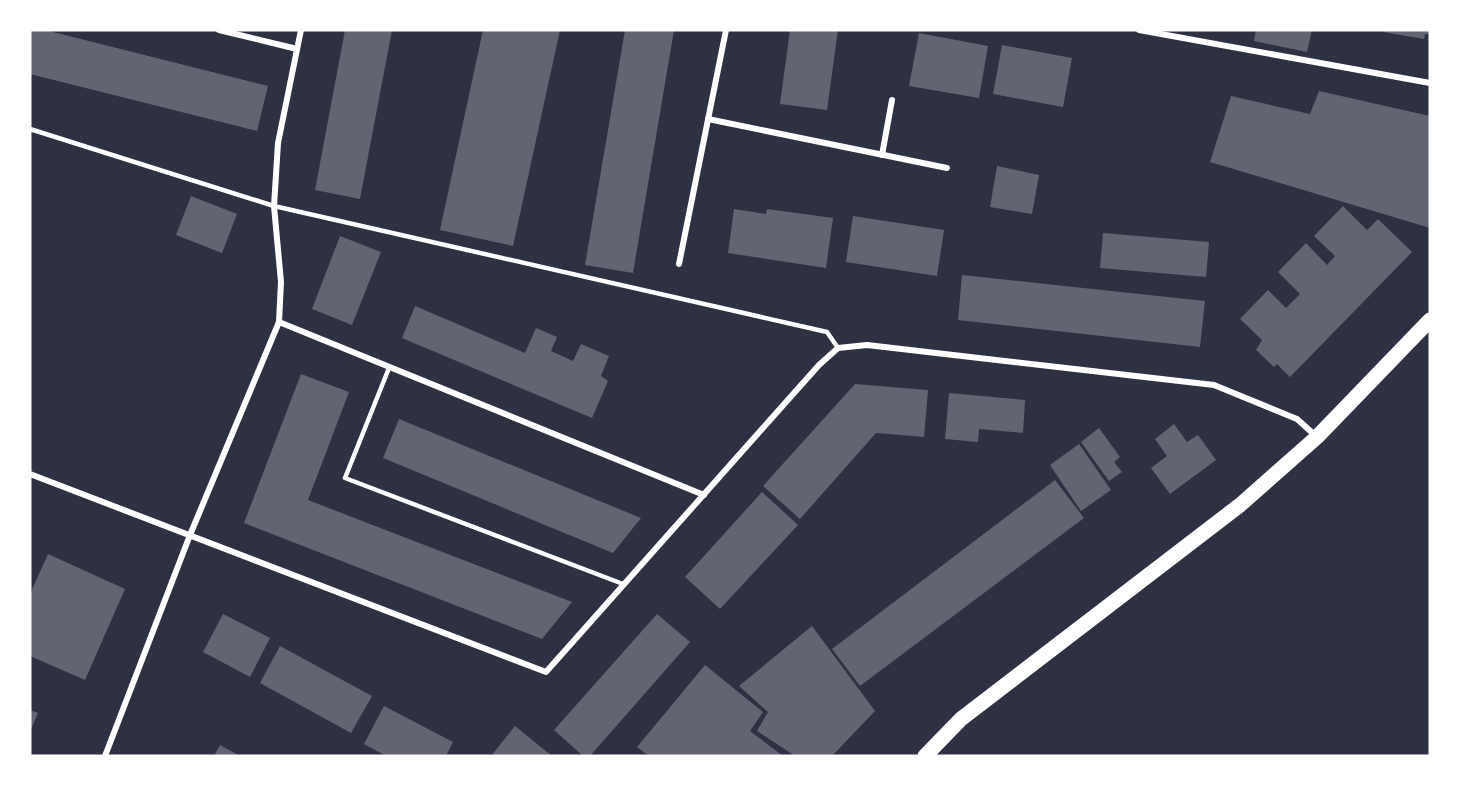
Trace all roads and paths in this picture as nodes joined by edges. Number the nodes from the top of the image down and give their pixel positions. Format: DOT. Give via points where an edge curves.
graph roads {
  1 [pos="219,30"];
  2 [pos="301,30"];
  3 [pos="726,30"];
  4 [pos="1139,30"];
  5 [pos="297,49"];
  6 [pos="1430,83"];
  7 [pos="892,100"];
  8 [pos="708,119"];
  9 [pos="30,129"];
  10 [pos="882,155"];
  11 [pos="947,168"];
  12 [pos="274,206"];
  13 [pos="679,264"];
  14 [pos="1430,320"];
  15 [pos="279,322"];
  16 [pos="838,348"];
  17 [pos="389,368"];
  18 [pos="1317,436"];
  19 [pos="30,474"];
  20 [pos="704,495"];
  21 [pos="190,535"];
  22 [pos="623,584"];
  23 [pos="105,756"];
  24 [pos="925,756"];
  1 -- 5 [label="street"];
  2 -- 5 [label="street"];
  3 -- 8 [label="street"];
  4 -- 6 [label="street"];
  5 -- 12 [label="street" via="278,143"];
  7 -- 10 [label="street"];
  8 -- 10 [label="street"];
  8 -- 13 [label="street"];
  9 -- 12 [label="lane"];
  10 -- 11 [label="street"];
  12 -- 15 [label="street" via="281,282"];
  12 -- 16 [label="lane" via="827,332"];
  14 -- 18 [label="main road"];
  15 -- 17 [label="street"];
  15 -- 21 [label="street"];
  16 -- 18 [label="street" via="867,345 1214,385 1297,419"];
  16 -- 20 [label="street"];
  17 -- 20 [label="street"];
  17 -- 22 [label="lane" via="345,478"];
  18 -- 24 [label="main road" via="1240,505 961,719"];
  19 -- 21 [label="street"];
  20 -- 22 [label="street"];
  21 -- 22 [label="street" via="546,672"];
  21 -- 23 [label="street"];
}
